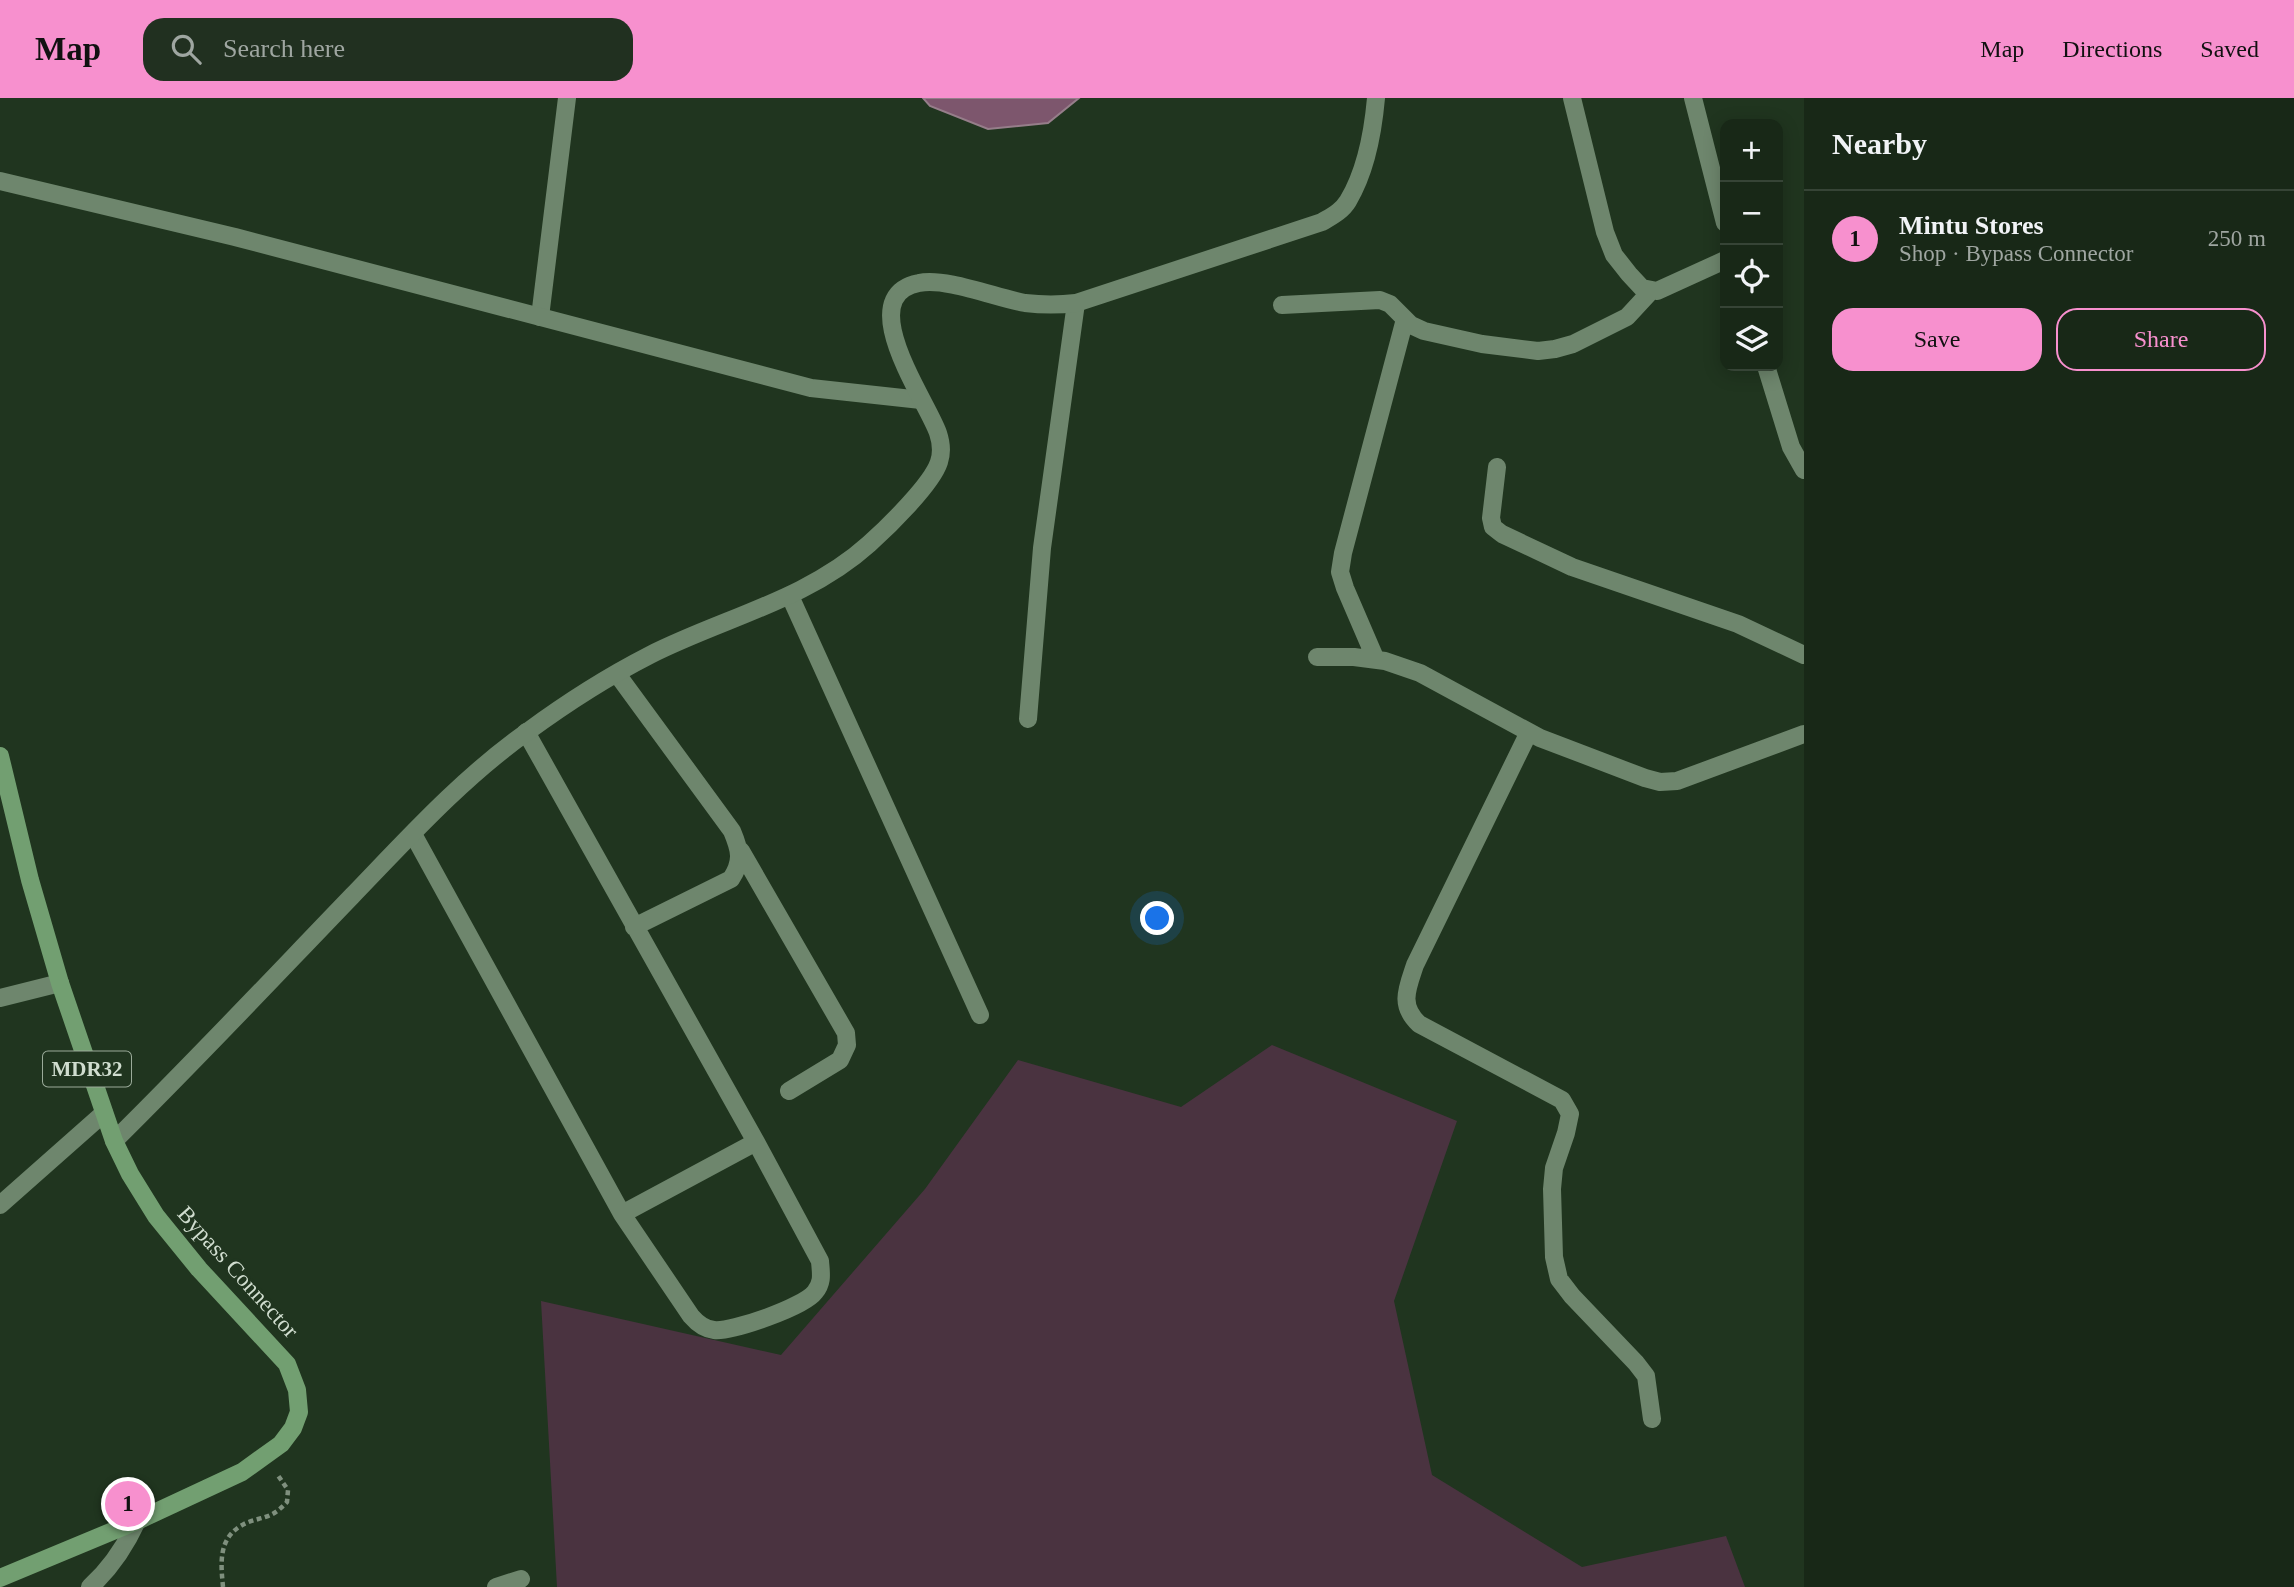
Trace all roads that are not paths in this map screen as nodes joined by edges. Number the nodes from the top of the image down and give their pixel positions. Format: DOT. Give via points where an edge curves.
graph roads {
  1 [pos="567,98"];
  2 [pos="1376,98"];
  3 [pos="1572,98"];
  4 [pos="1693,98"];
  5 [pos="0,181"];
  6 [pos="1720,203"];
  7 [pos="1720,262"];
  8 [pos="1652,290"];
  9 [pos="1076,303"];
  10 [pos="1282,304"];
  11 [pos="540,317"];
  12 [pos="1405,319"];
  13 [pos="1768,371"];
  14 [pos="921,400"];
  15 [pos="1497,467"];
  16 [pos="1804,470"];
  17 [pos="790,596"];
  18 [pos="1804,654"];
  19 [pos="1317,657"];
  20 [pos="1376,660"];
  21 [pos="617,674"];
  22 [pos="1028,719"];
  23 [pos="526,732"];
  24 [pos="1529,732"];
  25 [pos="1804,734"];
  26 [pos="0,756"];
  27 [pos="413,834"];
  28 [pos="741,851"];
  29 [pos="634,928"];
  30 [pos="60,983"];
  31 [pos="0,998"];
  32 [pos="980,1015"];
  33 [pos="789,1091"];
  34 [pos="104,1112"];
  35 [pos="114,1141"];
  36 [pos="756,1142"];
  37 [pos="0,1205"];
  38 [pos="622,1214"];
  39 [pos="1652,1419"];
  40 [pos="137,1521"];
  41 [pos="0,1578"];
  42 [pos="521,1578"];
  43 [pos="90,1587"];
  44 [pos="495,1587"];
  1 -- 11 [label="street"];
  2 -- 9 [label="street" via="1365,159 1348,202 1337,213 1322,222"];
  3 -- 8 [label="street" via="1614,255 1642,288"];
  4 -- 6 [label="street"];
  5 -- 11 [label="street"];
  7 -- 8 [label="street"];
  8 -- 12 [label="street" via="1627,317 1573,344 1538,351 1438,335"];
  9 -- 14 [label="street" via="1024,303 938,283 907,287 891,308 891,322"];
  9 -- 22 [label="street" via="1042,548"];
  10 -- 12 [label="street" via="1380,300"];
  11 -- 14 [label="street" via="811,388"];
  12 -- 20 [label="street" via="1340,572"];
  13 -- 16 [label="street" via="1791,447"];
  14 -- 17 [label="street" via="938,434 939,464 911,503 867,546"];
  15 -- 18 [label="street" via="1491,518 1502,534 1572,567 1738,624"];
  17 -- 21 [label="street" via="652,654"];
  17 -- 32 [label="street"];
  19 -- 20 [label="street"];
  20 -- 24 [label="street" via="1420,673"];
  21 -- 23 [label="street"];
  21 -- 28 [label="street" via="732,831"];
  23 -- 27 [label="street"];
  23 -- 29 [label="street"];
  24 -- 25 [label="street" via="1660,782 1677,781"];
  24 -- 39 [label="street" via="1415,965 1406,995 1408,1014 1562,1100 1570,1114 1552,1189 1559,1279 1646,1376"];
  26 -- 30 [label="main road, Bypass Connector / MDR32"];
  27 -- 35 [label="street"];
  27 -- 38 [label="street"];
  28 -- 29 [label="street" via="731,879"];
  28 -- 33 [label="street" via="846,1033 847,1045 840,1060"];
  29 -- 36 [label="street"];
  30 -- 31 [label="street"];
  30 -- 34 [label="main road, Bypass Connector / MDR32"];
  34 -- 35 [label="main road, Bypass Connector / MDR32"];
  34 -- 37 [label="street"];
  35 -- 40 [label="main road, Bypass Connector / MDR32" via="156,1216 287,1364 298,1390 299,1412 281,1444 242,1472"];
  36 -- 38 [label="street"];
  36 -- 38 [label="street" via="820,1261 822,1282 814,1295 800,1304 733,1328 714,1330 700,1325"];
  40 -- 41 [label="main road, Bypass Connector / MDR32"];
  40 -- 43 [label="street" via="124,1549"];
  42 -- 44 [label="street"];
}
